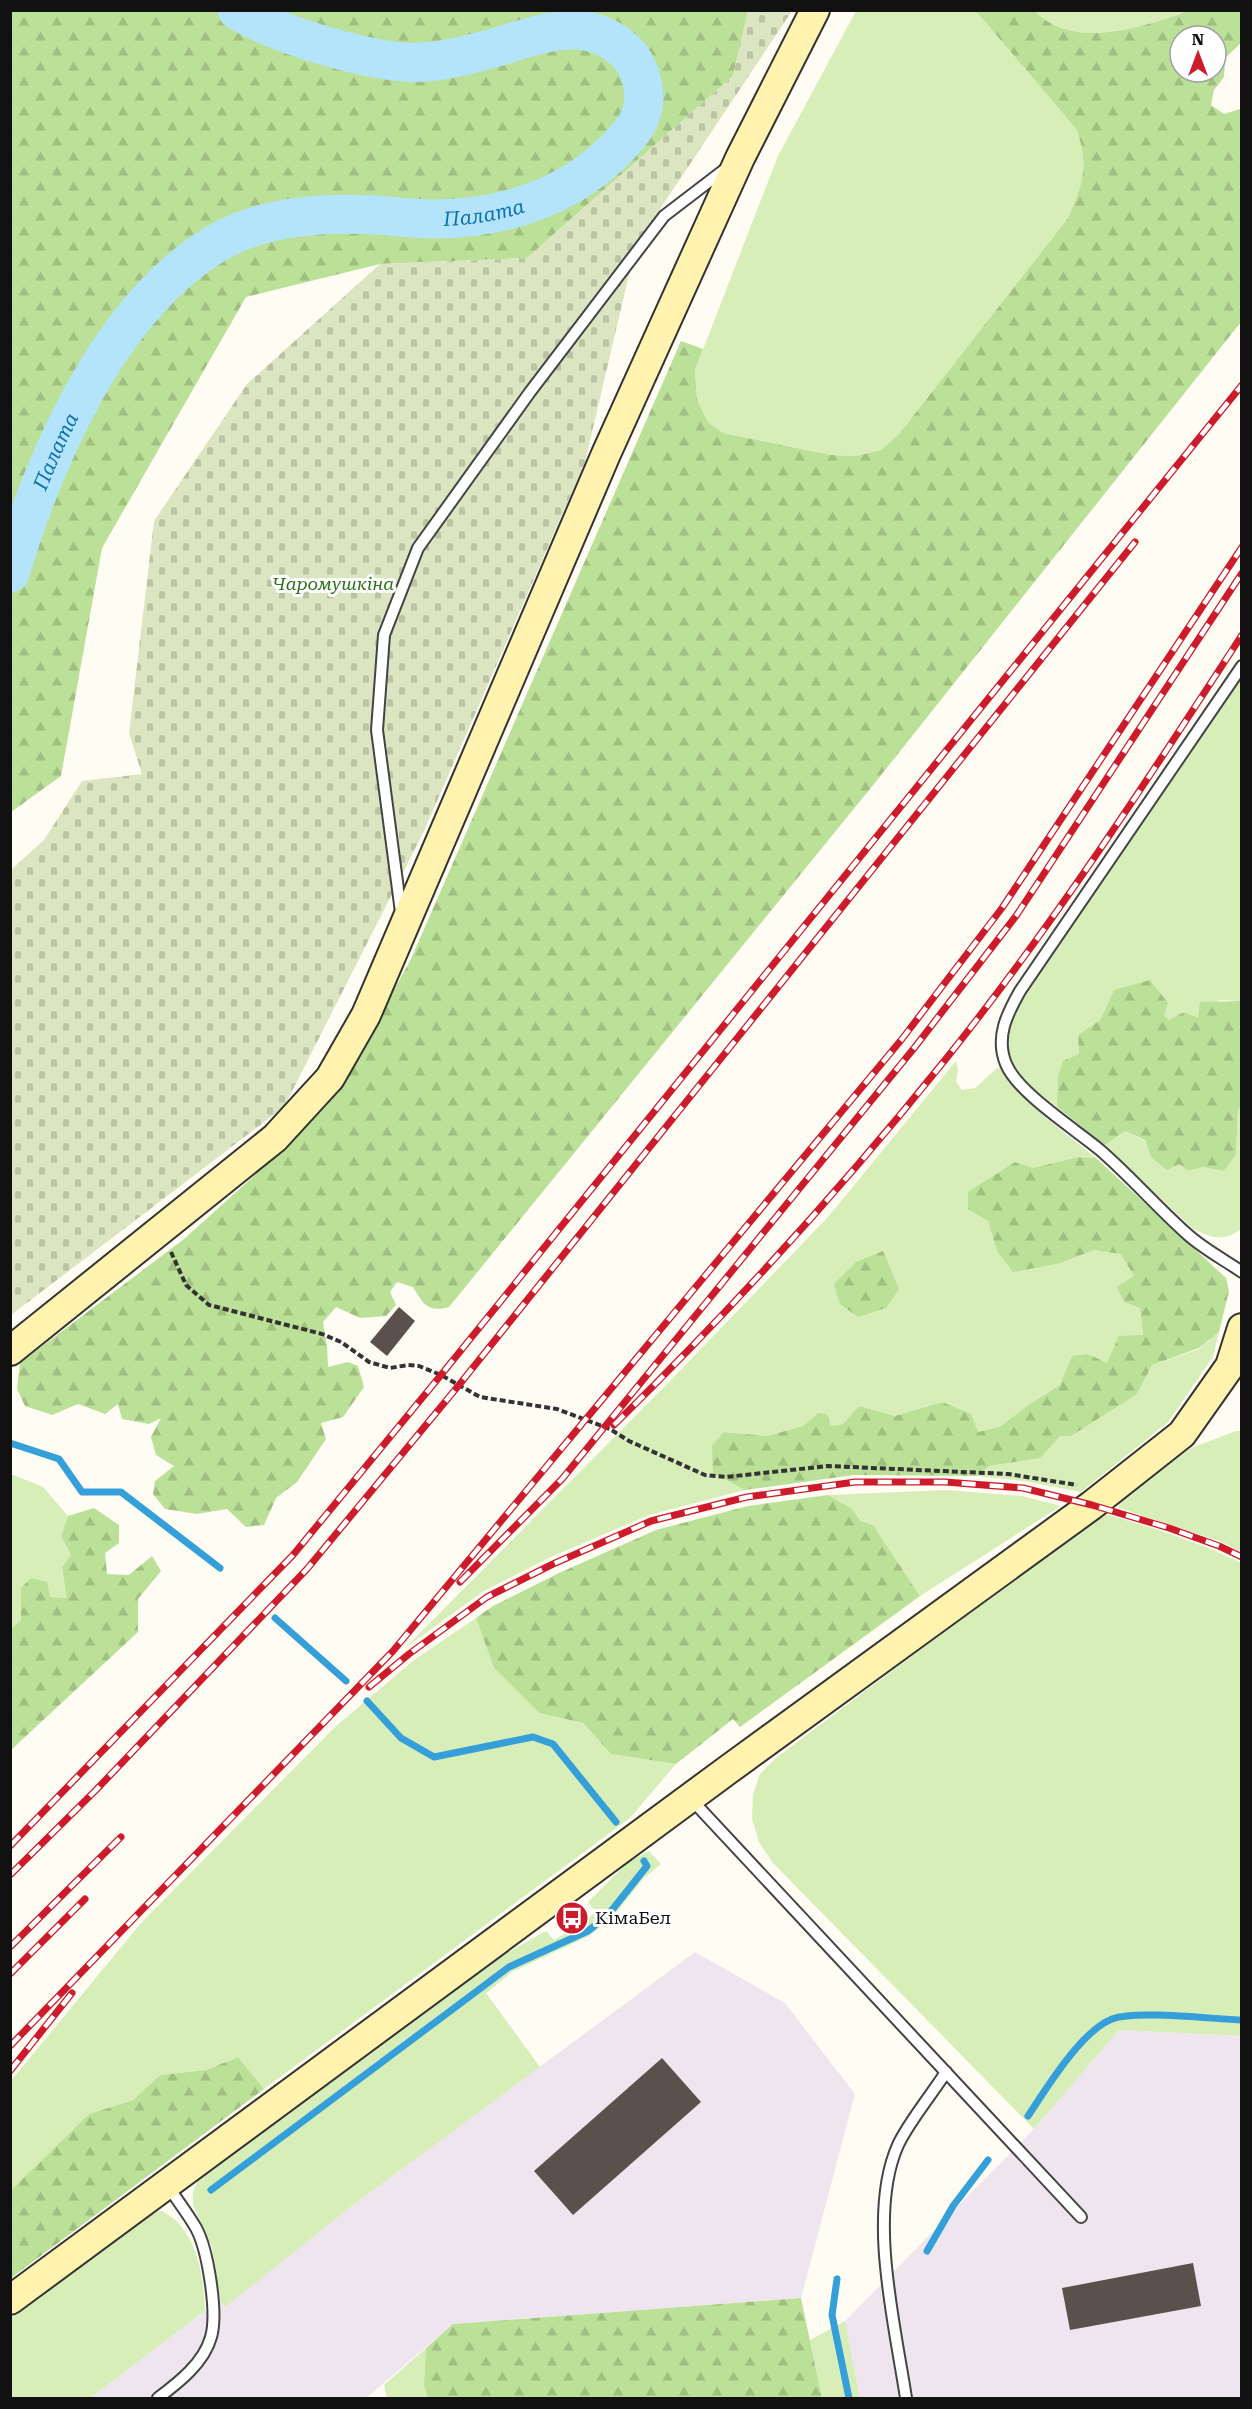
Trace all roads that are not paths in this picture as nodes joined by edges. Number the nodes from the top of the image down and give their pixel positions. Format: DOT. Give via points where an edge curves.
graph roads {
  1 [pos="815,10"];
  2 [pos="740,158"];
  3 [pos="1242,666"];
  4 [pos="404,930"];
  5 [pos="1242,1272"];
  6 [pos="1242,1328"];
  7 [pos="10,1351"];
  8 [pos="1236,1369"];
  9 [pos="689,1798"];
  10 [pos="946,2072"];
  11 [pos="166,2183"];
  12 [pos="1081,2217"];
  13 [pos="10,2300"];
  14 [pos="158,2398"];
  15 [pos="906,2398"];
  1 -- 2 [label="street"];
  2 -- 4 [label="street" via="606,454"];
  2 -- 4 [label="lane" via="664,216 418,548 384,635 377,730"];
  3 -- 5 [label="lane" via="1020,991 1002,1029 1002,1047 1013,1076 1032,1095 1102,1152 1187,1234"];
  4 -- 7 [label="street" via="366,1015 330,1078 275,1138"];
  6 -- 8 [label="street"];
  8 -- 9 [label="street" via="1182,1434 1111,1491"];
  9 -- 10 [label="lane"];
  9 -- 11 [label="street"];
  10 -- 12 [label="lane"];
  10 -- 15 [label="lane" via="898,2145 887,2184 883,2219 885,2260"];
  11 -- 13 [label="street"];
  11 -- 14 [label="lane" via="197,2230 213,2308 211,2337 195,2366"];
}
